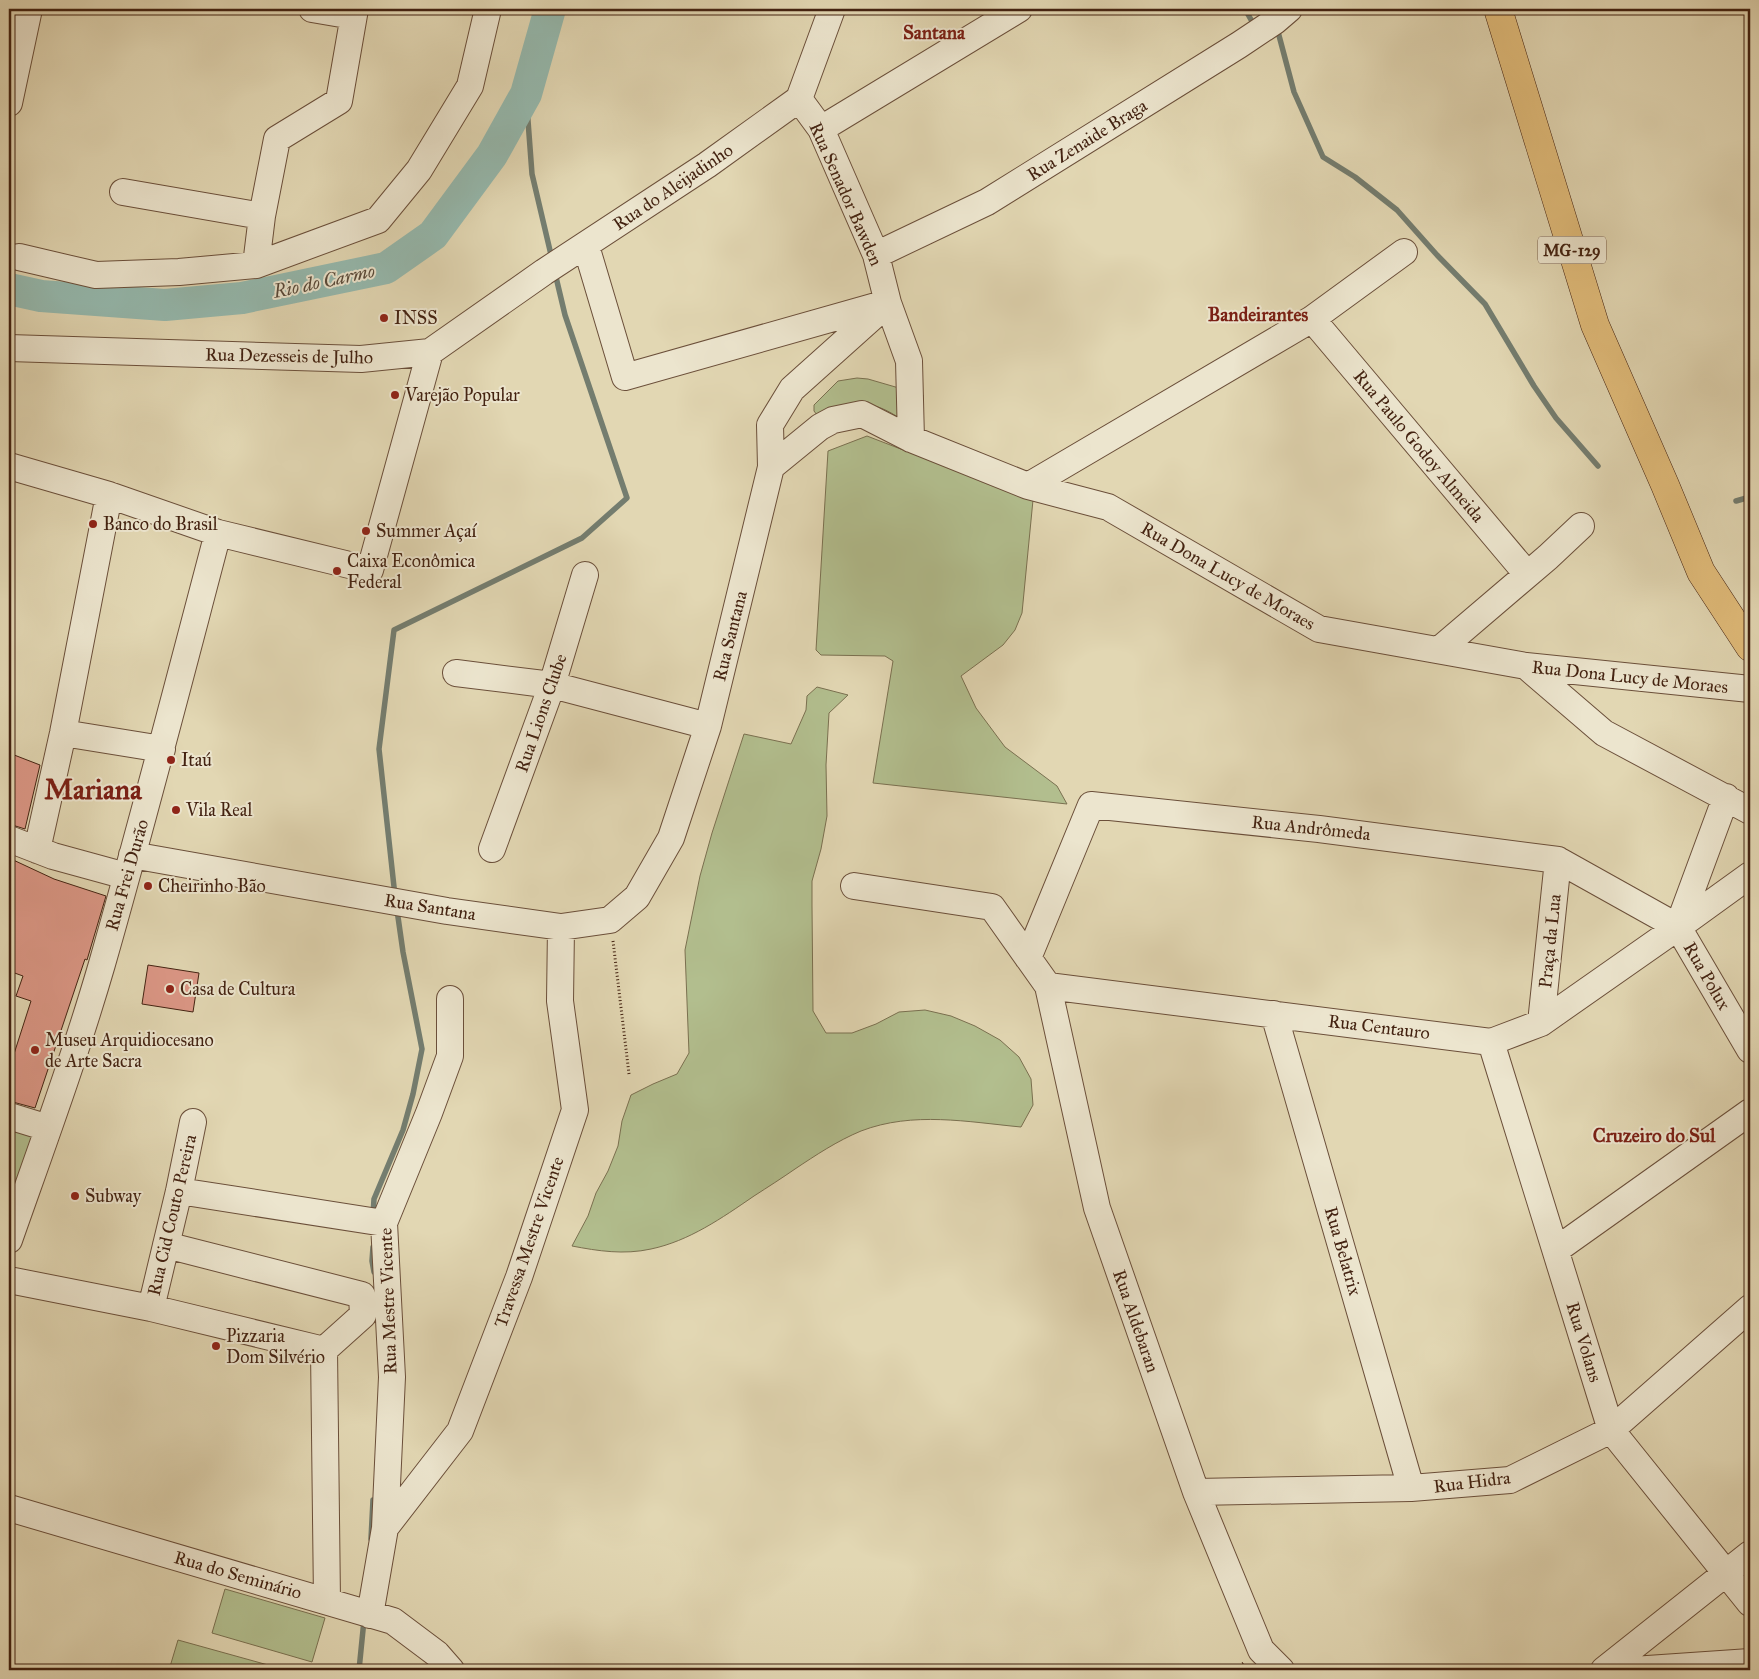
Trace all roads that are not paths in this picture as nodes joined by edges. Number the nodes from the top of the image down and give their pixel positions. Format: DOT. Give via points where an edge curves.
graph roads {
  1 [pos="29,9"];
  2 [pos="312,9"];
  3 [pos="488,9"];
  4 [pos="832,9"];
  5 [pos="1019,9"];
  6 [pos="1289,9"];
  7 [pos="1498,9"];
  8 [pos="354,13"];
  9 [pos="799,99"];
  10 [pos="9,103"];
  11 [pos="822,129"];
  12 [pos="123,192"];
  13 [pos="262,216"];
  14 [pos="1404,252"];
  15 [pos="876,255"];
  16 [pos="18,257"];
  17 [pos="565,259"];
  18 [pos="256,265"];
  19 [pos="888,303"];
  20 [pos="1312,319"];
  21 [pos="9,348"];
  22 [pos="430,352"];
  23 [pos="911,439"];
  24 [pos="9,466"];
  25 [pos="771,467"];
  26 [pos="1028,486"];
  27 [pos="109,495"];
  28 [pos="1581,526"];
  29 [pos="218,533"];
  30 [pos="1527,574"];
  31 [pos="585,575"];
  32 [pos="1750,647"];
  33 [pos="1439,650"];
  34 [pos="1526,666"];
  35 [pos="456,673"];
  36 [pos="552,685"];
  37 [pos="1750,689"];
  38 [pos="708,726"];
  39 [pos="62,733"];
  40 [pos="162,749"];
  41 [pos="1726,797"];
  42 [pos="1750,811"];
  43 [pos="9,839"];
  44 [pos="492,849"];
  45 [pos="37,850"];
  46 [pos="1558,860"];
  47 [pos="129,866"];
  48 [pos="1750,875"];
  49 [pos="854,886"];
  50 [pos="561,927"];
  51 [pos="1678,927"];
  52 [pos="1028,958"];
  53 [pos="1048,986"];
  54 [pos="450,999"];
  55 [pos="1274,1014"];
  56 [pos="1541,1023"];
  57 [pos="1491,1042"];
  58 [pos="1750,1050"];
  59 [pos="1750,1112"];
  60 [pos="9,1116"];
  61 [pos="193,1122"];
  62 [pos="48,1128"];
  63 [pos="179,1191"];
  64 [pos="384,1223"];
  65 [pos="9,1240"];
  66 [pos="166,1245"];
  67 [pos="1556,1250"];
  68 [pos="9,1280"];
  69 [pos="151,1308"];
  70 [pos="1750,1308"];
  71 [pos="324,1350"];
  72 [pos="1611,1430"];
  73 [pos="1411,1488"];
  74 [pos="1196,1492"];
  75 [pos="9,1508"];
  76 [pos="384,1528"];
  77 [pos="1750,1554"];
  78 [pos="1726,1575"];
  79 [pos="1750,1603"];
  80 [pos="359,1611"];
  81 [pos="1750,1662"];
  82 [pos="451,1670"];
  83 [pos="1281,1670"];
  84 [pos="1604,1670"];
  85 [pos="1633,1670"];
  1 -- 10 [label="street"];
  2 -- 8 [label="street"];
  3 -- 18 [label="street" via="470,86 419,170 378,220"];
  4 -- 9 [label="street"];
  5 -- 11 [label="street"];
  6 -- 15 [label="street, Rua Zenaide Braga" via="1239,46 987,202"];
  7 -- 32 [label="main road, MG-129 / MG-129" via="1595,325 1701,572"];
  8 -- 13 [label="street" via="339,101 277,139"];
  9 -- 11 [label="street, Rua Senador Bawden"];
  9 -- 17 [label="street, Rua do Aleijadinho" via="707,165"];
  11 -- 15 [label="street, Rua Senador Bawden"];
  12 -- 13 [label="street"];
  13 -- 18 [label="street"];
  14 -- 20 [label="street"];
  15 -- 19 [label="street, Rua Senador Bawden"];
  16 -- 18 [label="street" via="96,275"];
  17 -- 19 [label="street" via="625,377"];
  17 -- 22 [label="street, Rua Dezesseis de Julho"];
  19 -- 23 [label="street, Rua Senador Bawden" via="909,361"];
  19 -- 25 [label="street, Rua Santana" via="792,388 770,425"];
  20 -- 26 [label="street"];
  20 -- 30 [label="street, Rua Paulo Godoy Almeida"];
  21 -- 22 [label="street, Rua Dezesseis de Julho" via="361,359"];
  22 -- 29 [label="street" via="370,570"];
  23 -- 25 [label="street, Rua Dona Lucy de Moraes" via="862,414 833,420 820,427"];
  23 -- 26 [label="street, Rua Dona Lucy de Moraes"];
  24 -- 27 [label="street"];
  25 -- 38 [label="street, Rua Santana"];
  26 -- 33 [label="street, Rua Dona Lucy de Moraes" via="1108,507 1319,629"];
  27 -- 29 [label="street"];
  27 -- 39 [label="street"];
  28 -- 30 [label="street"];
  29 -- 40 [label="street, Rua Frei Durão"];
  30 -- 33 [label="street"];
  31 -- 36 [label="street, Rua Lions Clube"];
  33 -- 34 [label="street, Rua Dona Lucy de Moraes"];
  34 -- 37 [label="street, Rua Dona Lucy de Moraes"];
  34 -- 41 [label="street" via="1604,733"];
  35 -- 36 [label="street"];
  36 -- 38 [label="street"];
  36 -- 44 [label="street, Rua Lions Clube"];
  38 -- 50 [label="street, Rua Santana" via="671,838 637,897 610,920"];
  39 -- 40 [label="street"];
  39 -- 45 [label="street"];
  40 -- 47 [label="street, Rua Frei Durão"];
  41 -- 42 [label="street"];
  41 -- 51 [label="street"];
  43 -- 45 [label="street, Rua Santana"];
  45 -- 47 [label="street, Rua Santana" via="68,860"];
  46 -- 51 [label="street, Rua Andrômeda"];
  46 -- 52 [label="street, Rua Andrômeda" via="1319,829 1091,805"];
  46 -- 56 [label="street, Praça da Lua"];
  47 -- 50 [label="street, Rua Santana" via="369,897"];
  47 -- 62 [label="street, Rua Frei Durão" via="102,965"];
  48 -- 51 [label="street, Rua Centauro"];
  49 -- 52 [label="street, Rua Aldebaran" via="992,907"];
  50 -- 76 [label="street, Travessa Mestre Vicente" via="560,1001 575,1110 519,1277 460,1431"];
  51 -- 56 [label="street, Rua Centauro"];
  51 -- 58 [label="street, Rua Polux"];
  52 -- 53 [label="street, Rua Aldebaran"];
  53 -- 55 [label="street, Rua Centauro"];
  53 -- 74 [label="street, Rua Aldebaran" via="1096,1208"];
  54 -- 64 [label="street, Rua Mestre Vicente" via="450,1056"];
  55 -- 57 [label="street, Rua Centauro"];
  55 -- 73 [label="street, Rua Belatrix"];
  56 -- 57 [label="street, Rua Centauro"];
  57 -- 67 [label="street, Rua Volans"];
  59 -- 67 [label="street"];
  60 -- 62 [label="street"];
  61 -- 63 [label="street, Rua Cid Couto Pereira"];
  62 -- 65 [label="street, Rua Frei Durão"];
  63 -- 64 [label="street"];
  63 -- 66 [label="street, Rua Cid Couto Pereira"];
  64 -- 76 [label="street, Rua Mestre Vicente" via="392,1377"];
  66 -- 69 [label="street, Rua Cid Couto Pereira"];
  66 -- 71 [label="street" via="362,1295 363,1315"];
  67 -- 72 [label="street, Rua Volans"];
  68 -- 69 [label="street"];
  69 -- 71 [label="street"];
  70 -- 72 [label="street, Rua Hidra"];
  71 -- 80 [label="street"];
  72 -- 73 [label="street, Rua Hidra" via="1510,1480"];
  72 -- 78 [label="street, Rua Volans"];
  73 -- 74 [label="street, Rua Hidra"];
  74 -- 83 [label="street, Rua Aldebaran" via="1261,1650"];
  75 -- 80 [label="street, Rua do Seminário"];
  76 -- 80 [label="street, Rua Mestre Vicente"];
  77 -- 78 [label="street"];
  78 -- 79 [label="street, Rua Volans"];
  78 -- 84 [label="street"];
  80 -- 82 [label="street, Rua do Seminário" via="437,1654"];
  81 -- 85 [label="street"];
}
